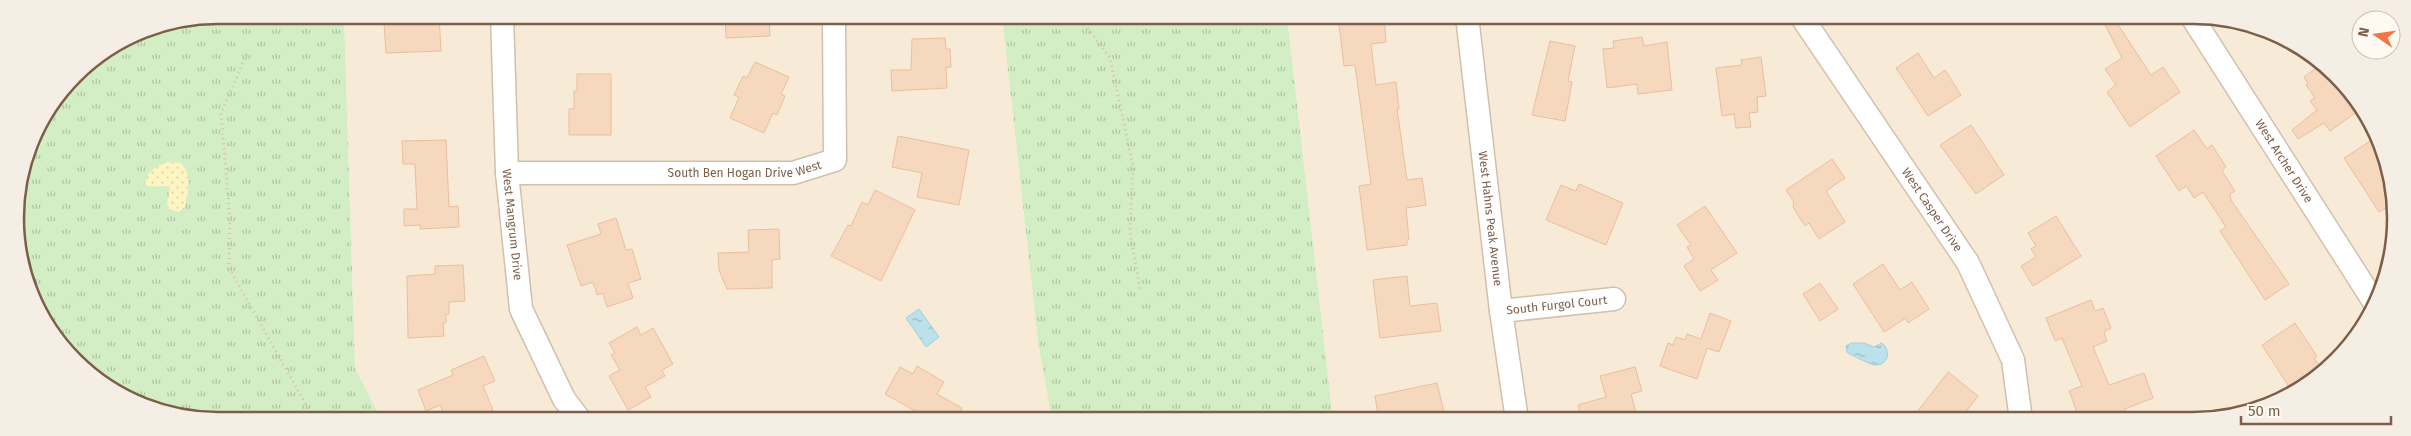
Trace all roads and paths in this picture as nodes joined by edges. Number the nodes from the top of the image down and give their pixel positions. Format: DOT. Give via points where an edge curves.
graph roads {
  1 [pos="502,24"];
  2 [pos="834,24"];
  3 [pos="1085,24"];
  4 [pos="1467,24"];
  5 [pos="1806,24"];
  6 [pos="2196,24"];
  7 [pos="247,54"];
  8 [pos="507,173"];
  9 [pos="1140,288"];
  10 [pos="2370,296"];
  11 [pos="1614,299"];
  12 [pos="1501,311"];
  13 [pos="310,412"];
  14 [pos="574,412"];
  15 [pos="1516,412"];
  16 [pos="2021,412"];
  1 -- 8 [label="street, West Mangrum Drive"];
  2 -- 8 [label="street, South Ben Hogan Drive West" via="835,160 793,173"];
  3 -- 9 [label="path" via="1110,58 1133,166 1130,231"];
  4 -- 12 [label="street, West Hahns Peak Avenue"];
  5 -- 16 [label="street, West Casper Drive" via="1968,263 2013,360"];
  6 -- 10 [label="street, West Archer Drive"];
  7 -- 13 [label="path" via="221,113 230,220 229,268"];
  8 -- 14 [label="street, West Mangrum Drive" via="521,308 564,399"];
  11 -- 12 [label="street, South Furgol Court"];
  12 -- 15 [label="street, West Hahns Peak Avenue"];
}
